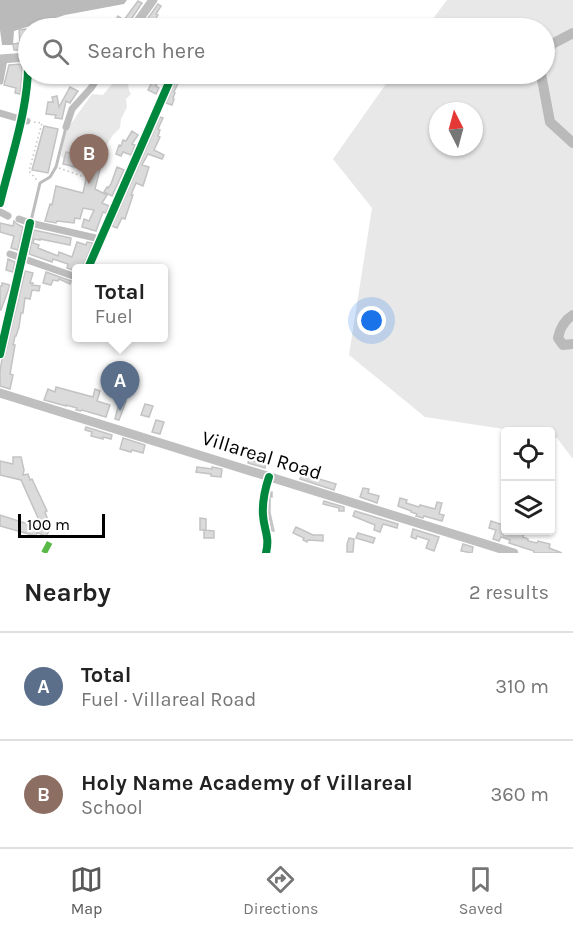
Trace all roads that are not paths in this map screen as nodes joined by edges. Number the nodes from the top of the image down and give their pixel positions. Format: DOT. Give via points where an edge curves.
graph roads {
  1 [pos="153,0"];
  2 [pos="140,18"];
  3 [pos="18,58"];
  4 [pos="2,59"];
  5 [pos="0,81"];
  6 [pos="27,84"];
  7 [pos="94,84"];
  8 [pos="168,84"];
  9 [pos="0,112"];
  10 [pos="24,120"];
  11 [pos="66,127"];
  12 [pos="0,203"];
  13 [pos="0,212"];
  14 [pos="8,216"];
  15 [pos="19,219"];
  16 [pos="30,223"];
  17 [pos="100,240"];
  18 [pos="10,254"];
  19 [pos="22,258"];
  20 [pos="90,264"];
  21 [pos="72,276"];
  22 [pos="0,312"];
  23 [pos="8,315"];
  24 [pos="0,354"];
  25 [pos="0,393"];
  26 [pos="269,477"];
  27 [pos="266,553"];
  28 [pos="514,553"];
  1 -- 2 [label="main road"];
  3 -- 4 [label="main road"];
  4 -- 5 [label="street"];
  6 -- 10 [label="street"];
  7 -- 11 [label="street" via="72,109"];
  8 -- 17 [label="street"];
  9 -- 10 [label="street"];
  10 -- 12 [label="street"];
  11 -- 16 [label="lane" via="56,167 40,183"];
  13 -- 14 [label="street"];
  15 -- 16 [label="street"];
  16 -- 17 [label="street"];
  16 -- 19 [label="street"];
  17 -- 20 [label="street"];
  18 -- 19 [label="street"];
  19 -- 21 [label="street"];
  19 -- 23 [label="street"];
  22 -- 23 [label="street"];
  23 -- 24 [label="street"];
  25 -- 26 [label="main road, Villareal Road"];
  26 -- 27 [label="street" via="263,497"];
  26 -- 28 [label="main road, Villareal Road"];
}
